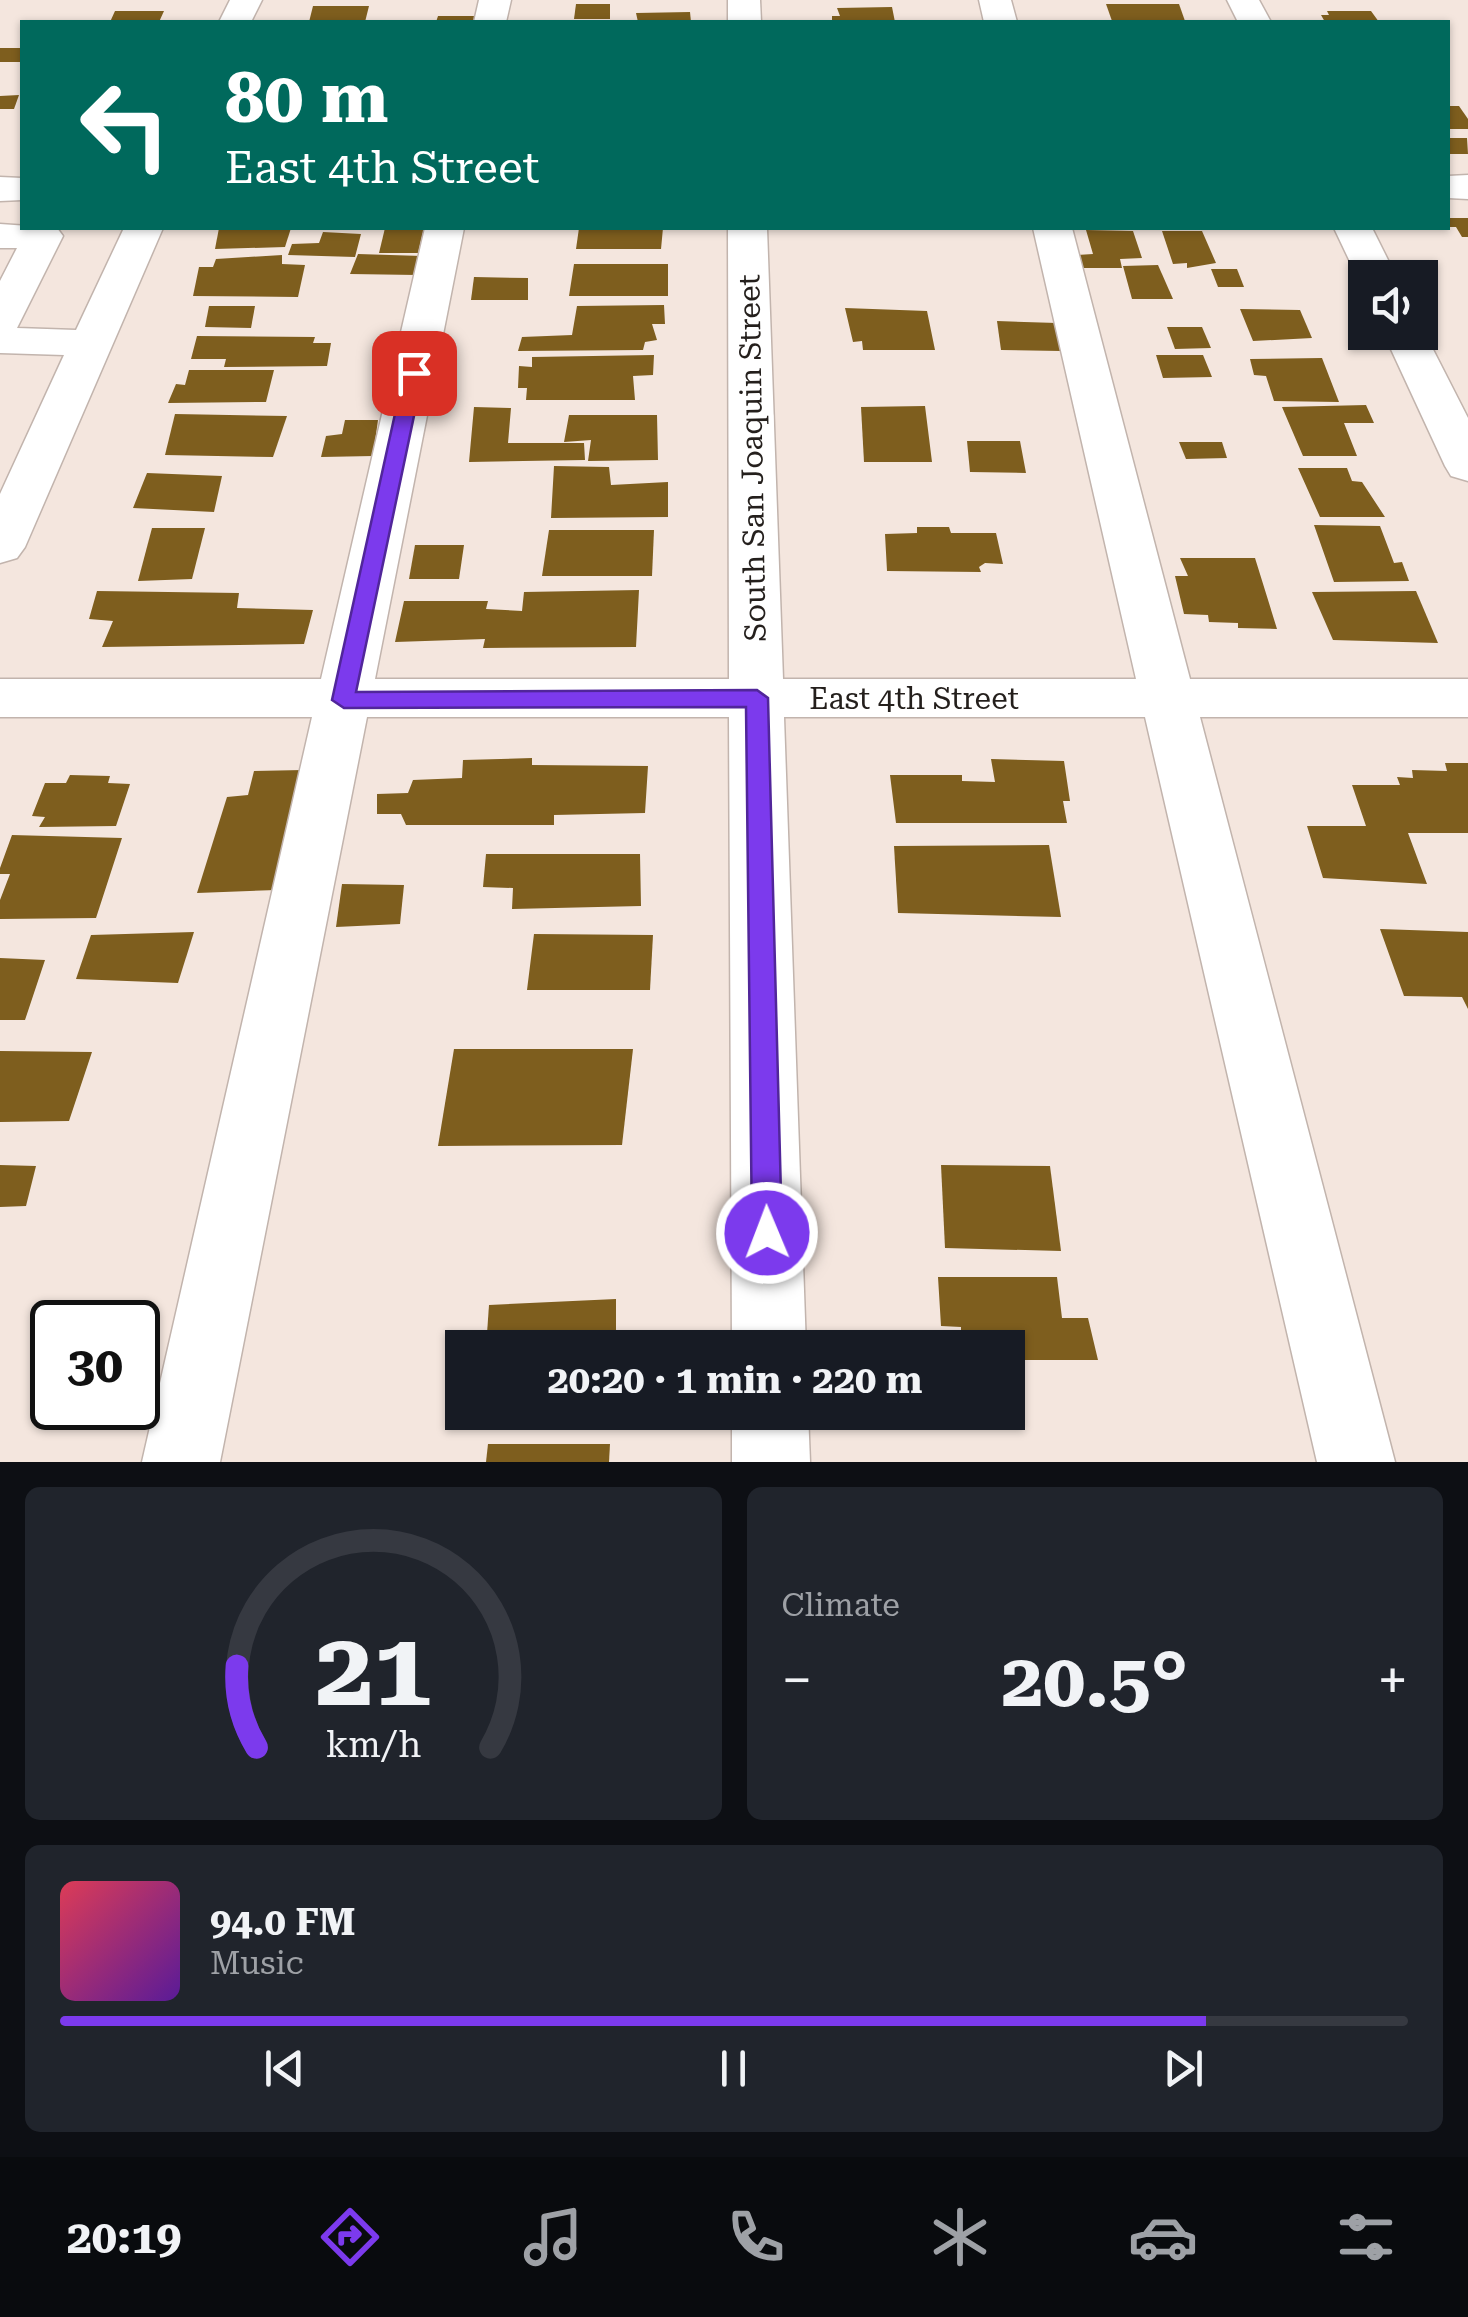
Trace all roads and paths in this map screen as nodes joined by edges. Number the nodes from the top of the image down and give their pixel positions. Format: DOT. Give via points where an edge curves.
graph roads {
  1 [pos="142,230"];
  2 [pos="444,230"];
  3 [pos="748,230"];
  4 [pos="1052,230"];
  5 [pos="1354,230"];
  6 [pos="0,236"];
  7 [pos="1368,260"];
  8 [pos="7,318"];
  9 [pos="92,343"];
  10 [pos="1413,350"];
  11 [pos="0,384"];
  12 [pos="1468,466"];
  13 [pos="0,548"];
  14 [pos="0,698"];
  15 [pos="757,698"];
  16 [pos="1168,698"];
  17 [pos="1468,698"];
  18 [pos="344,700"];
  19 [pos="769,1330"];
  20 [pos="770,1430"];
  21 [pos="181,1462"];
  22 [pos="771,1462"];
  23 [pos="1356,1462"];
  1 -- 9 [label="street"];
  2 -- 18 [label="street"];
  3 -- 15 [label="street, South San Joaquin Street"];
  4 -- 16 [label="street"];
  5 -- 7 [label="street"];
  6 -- 8 [label="street" via="43,236"];
  8 -- 9 [label="street"];
  8 -- 11 [label="street"];
  9 -- 13 [label="street"];
  10 -- 12 [label="street"];
  14 -- 18 [label="street, East 4th Street"];
  15 -- 16 [label="street, East 4th Street"];
  15 -- 18 [label="street, East 4th Street"];
  15 -- 19 [label="street, South San Joaquin Street"];
  16 -- 17 [label="street, East 4th Street"];
  16 -- 23 [label="street"];
  18 -- 21 [label="street"];
  20 -- 22 [label="street"];
}
